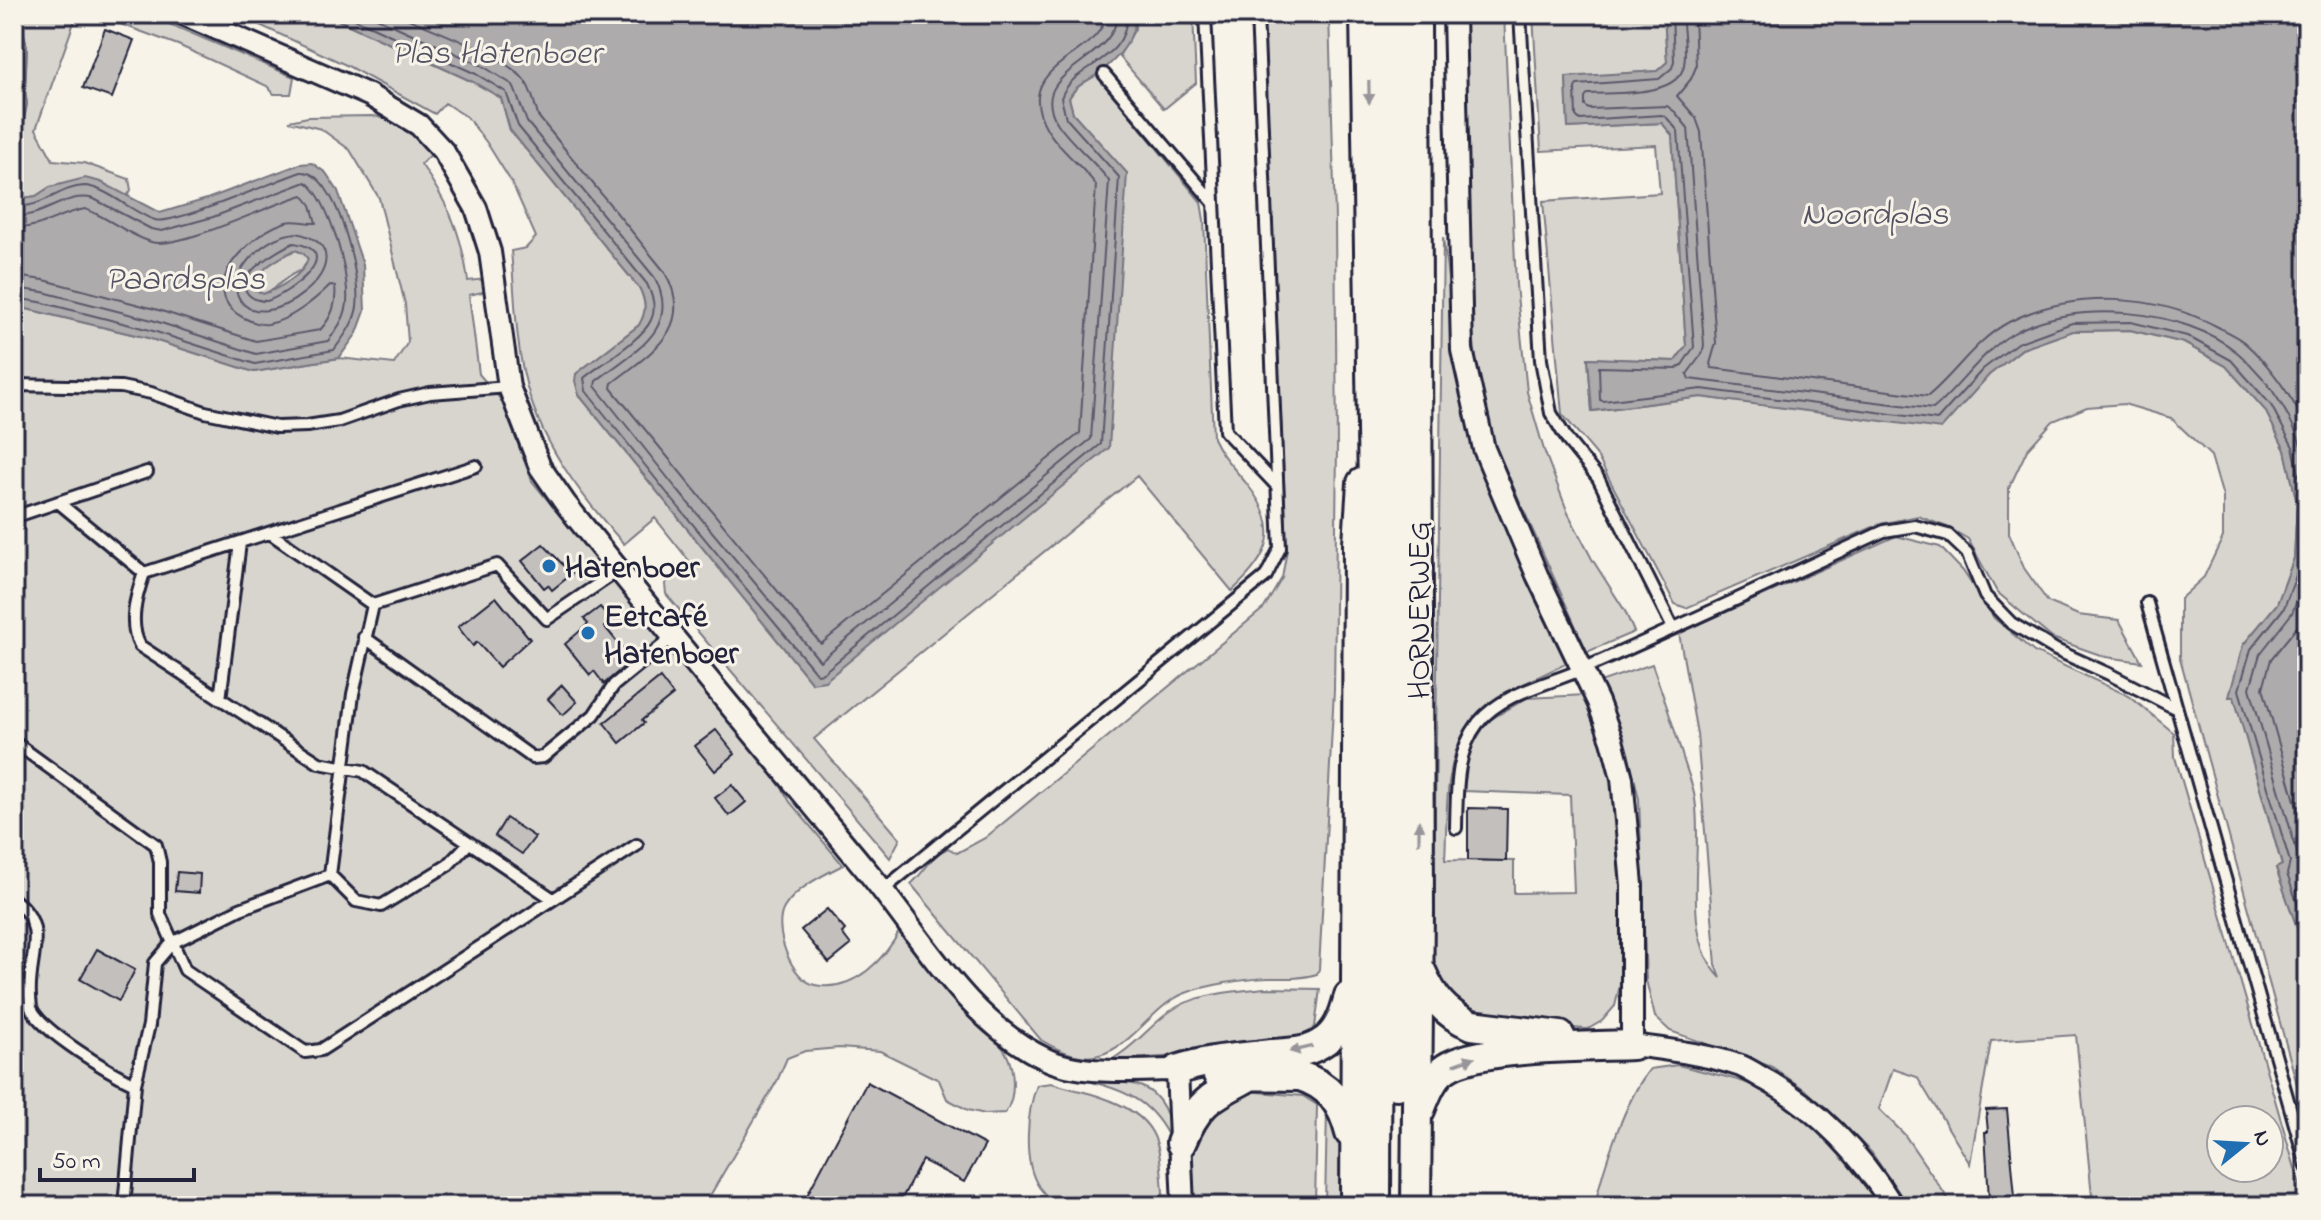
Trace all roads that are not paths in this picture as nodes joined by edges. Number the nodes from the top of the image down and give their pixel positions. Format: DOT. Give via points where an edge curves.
graph roads {
  1 [pos="183,14"];
  2 [pos="1205,14"];
  3 [pos="1257,14"];
  4 [pos="1367,14"];
  5 [pos="1399,14"];
  6 [pos="1416,14"];
  7 [pos="1454,14"];
  8 [pos="1520,14"];
  9 [pos="1104,74"];
  10 [pos="1213,202"];
  11 [pos="1372,352"];
  12 [pos="14,385"];
  13 [pos="509,387"];
  14 [pos="476,466"];
  15 [pos="147,472"];
  16 [pos="1277,486"];
  17 [pos="58,502"];
  18 [pos="14,517"];
  19 [pos="270,533"];
  20 [pos="240,543"];
  21 [pos="619,570"];
  22 [pos="144,573"];
  23 [pos="2147,603"];
  24 [pos="373,605"];
  25 [pos="1673,628"];
  26 [pos="364,637"];
  27 [pos="673,637"];
  28 [pos="1583,669"];
  29 [pos="220,699"];
  30 [pos="2177,709"];
  31 [pos="14,742"];
  32 [pos="344,768"];
  33 [pos="1456,828"];
  34 [pos="469,843"];
  35 [pos="637,845"];
  36 [pos="330,875"];
  37 [pos="883,890"];
  38 [pos="553,899"];
  39 [pos="14,900"];
  40 [pos="172,943"];
  41 [pos="1419,967"];
  42 [pos="1356,968"];
  43 [pos="1632,1045"];
  44 [pos="1177,1070"];
  45 [pos="1251,1076"];
  46 [pos="135,1084"];
  47 [pos="1417,1118"];
  48 [pos="1181,1143"];
  49 [pos="1355,1153"];
  50 [pos="2307,1167"];
  51 [pos="124,1206"];
  52 [pos="1183,1206"];
  53 [pos="1355,1206"];
  54 [pos="1374,1206"];
  55 [pos="1396,1206"];
  56 [pos="1416,1206"];
  57 [pos="1893,1206"];
  1 -- 13 [label="street" via="369,95 419,125 444,152 476,208 490,252"];
  2 -- 10 [label="lane"];
  3 -- 16 [label="lane"];
  4 -- 11 [label="main road, HORNERWEG, one-way"];
  5 -- 55 [label="main road, HORNERWEG"];
  41 -- 6 [label="main road, HORNERWEG, one-way"];
  7 -- 28 [label="street" via="1462,350 1484,449"];
  8 -- 25 [label="lane" via="1541,360 1551,413 1598,478"];
  9 -- 10 [label="lane"];
  10 -- 16 [label="lane" via="1225,431"];
  11 -- 42 [label="main road, HORNERWEG" via="1358,543"];
  11 -- 54 [label="main road, HORNERWEG"];
  12 -- 13 [label="lane" via="121,387 277,427 339,421 430,393"];
  13 -- 21 [label="street" via="540,467"];
  14 -- 19 [label="lane"];
  15 -- 17 [label="lane"];
  16 -- 37 [label="lane" via="1280,548 1266,576"];
  17 -- 18 [label="lane"];
  17 -- 22 [label="lane"];
  19 -- 20 [label="lane"];
  19 -- 24 [label="lane"];
  20 -- 22 [label="lane"];
  20 -- 29 [label="lane"];
  21 -- 24 [label="lane" via="547,619 497,565"];
  21 -- 27 [label="street"];
  22 -- 29 [label="lane" via="133,634 140,646"];
  23 -- 30 [label="lane"];
  24 -- 26 [label="lane"];
  25 -- 28 [label="lane"];
  25 -- 30 [label="lane" via="1884,531 1915,526 1948,535 1967,553 1985,596 2011,623"];
  26 -- 27 [label="lane" via="533,758 543,757 594,715 614,685"];
  26 -- 32 [label="lane"];
  27 -- 37 [label="street"];
  28 -- 33 [label="lane" via="1513,696 1477,725 1464,748 1457,779"];
  28 -- 43 [label="street" via="1622,778 1632,885"];
  29 -- 32 [label="lane" via="319,763"];
  30 -- 50 [label="lane"];
  31 -- 40 [label="lane" via="156,845 160,914"];
  32 -- 34 [label="lane" via="363,771"];
  32 -- 36 [label="lane"];
  34 -- 36 [label="lane" via="448,865 381,906 356,901"];
  34 -- 38 [label="lane"];
  35 -- 38 [label="lane"];
  36 -- 40 [label="lane" via="240,909"];
  37 -- 44 [label="street" via="961,992 997,1027 1047,1060 1074,1068"];
  38 -- 40 [label="lane" via="321,1050 305,1052 185,970"];
  39 -- 46 [label="lane" via="36,929 31,1008 100,1067"];
  40 -- 46 [label="lane" via="155,963 149,1025"];
  41 -- 43 [label="main road" via="1437,1001 1472,1025"];
  41 -- 47 [label="main road, HORNERWEG"];
  42 -- 44 [label="main road, one-way" via="1343,1018 1320,1044"];
  42 -- 49 [label="main road, HORNERWEG"];
  47 -- 43 [label="main road, one-way" via="1437,1076 1470,1057"];
  43 -- 57 [label="street" via="1743,1067 1793,1096 1834,1130 1872,1172"];
  44 -- 45 [label="main road"];
  44 -- 48 [label="street"];
  45 -- 48 [label="main road" via="1202,1104"];
  45 -- 49 [label="main road" via="1300,1076 1321,1084 1341,1106"];
  46 -- 51 [label="lane"];
  47 -- 56 [label="main road, HORNERWEG"];
  48 -- 52 [label="street"];
  49 -- 53 [label="main road, HORNERWEG"];
}
